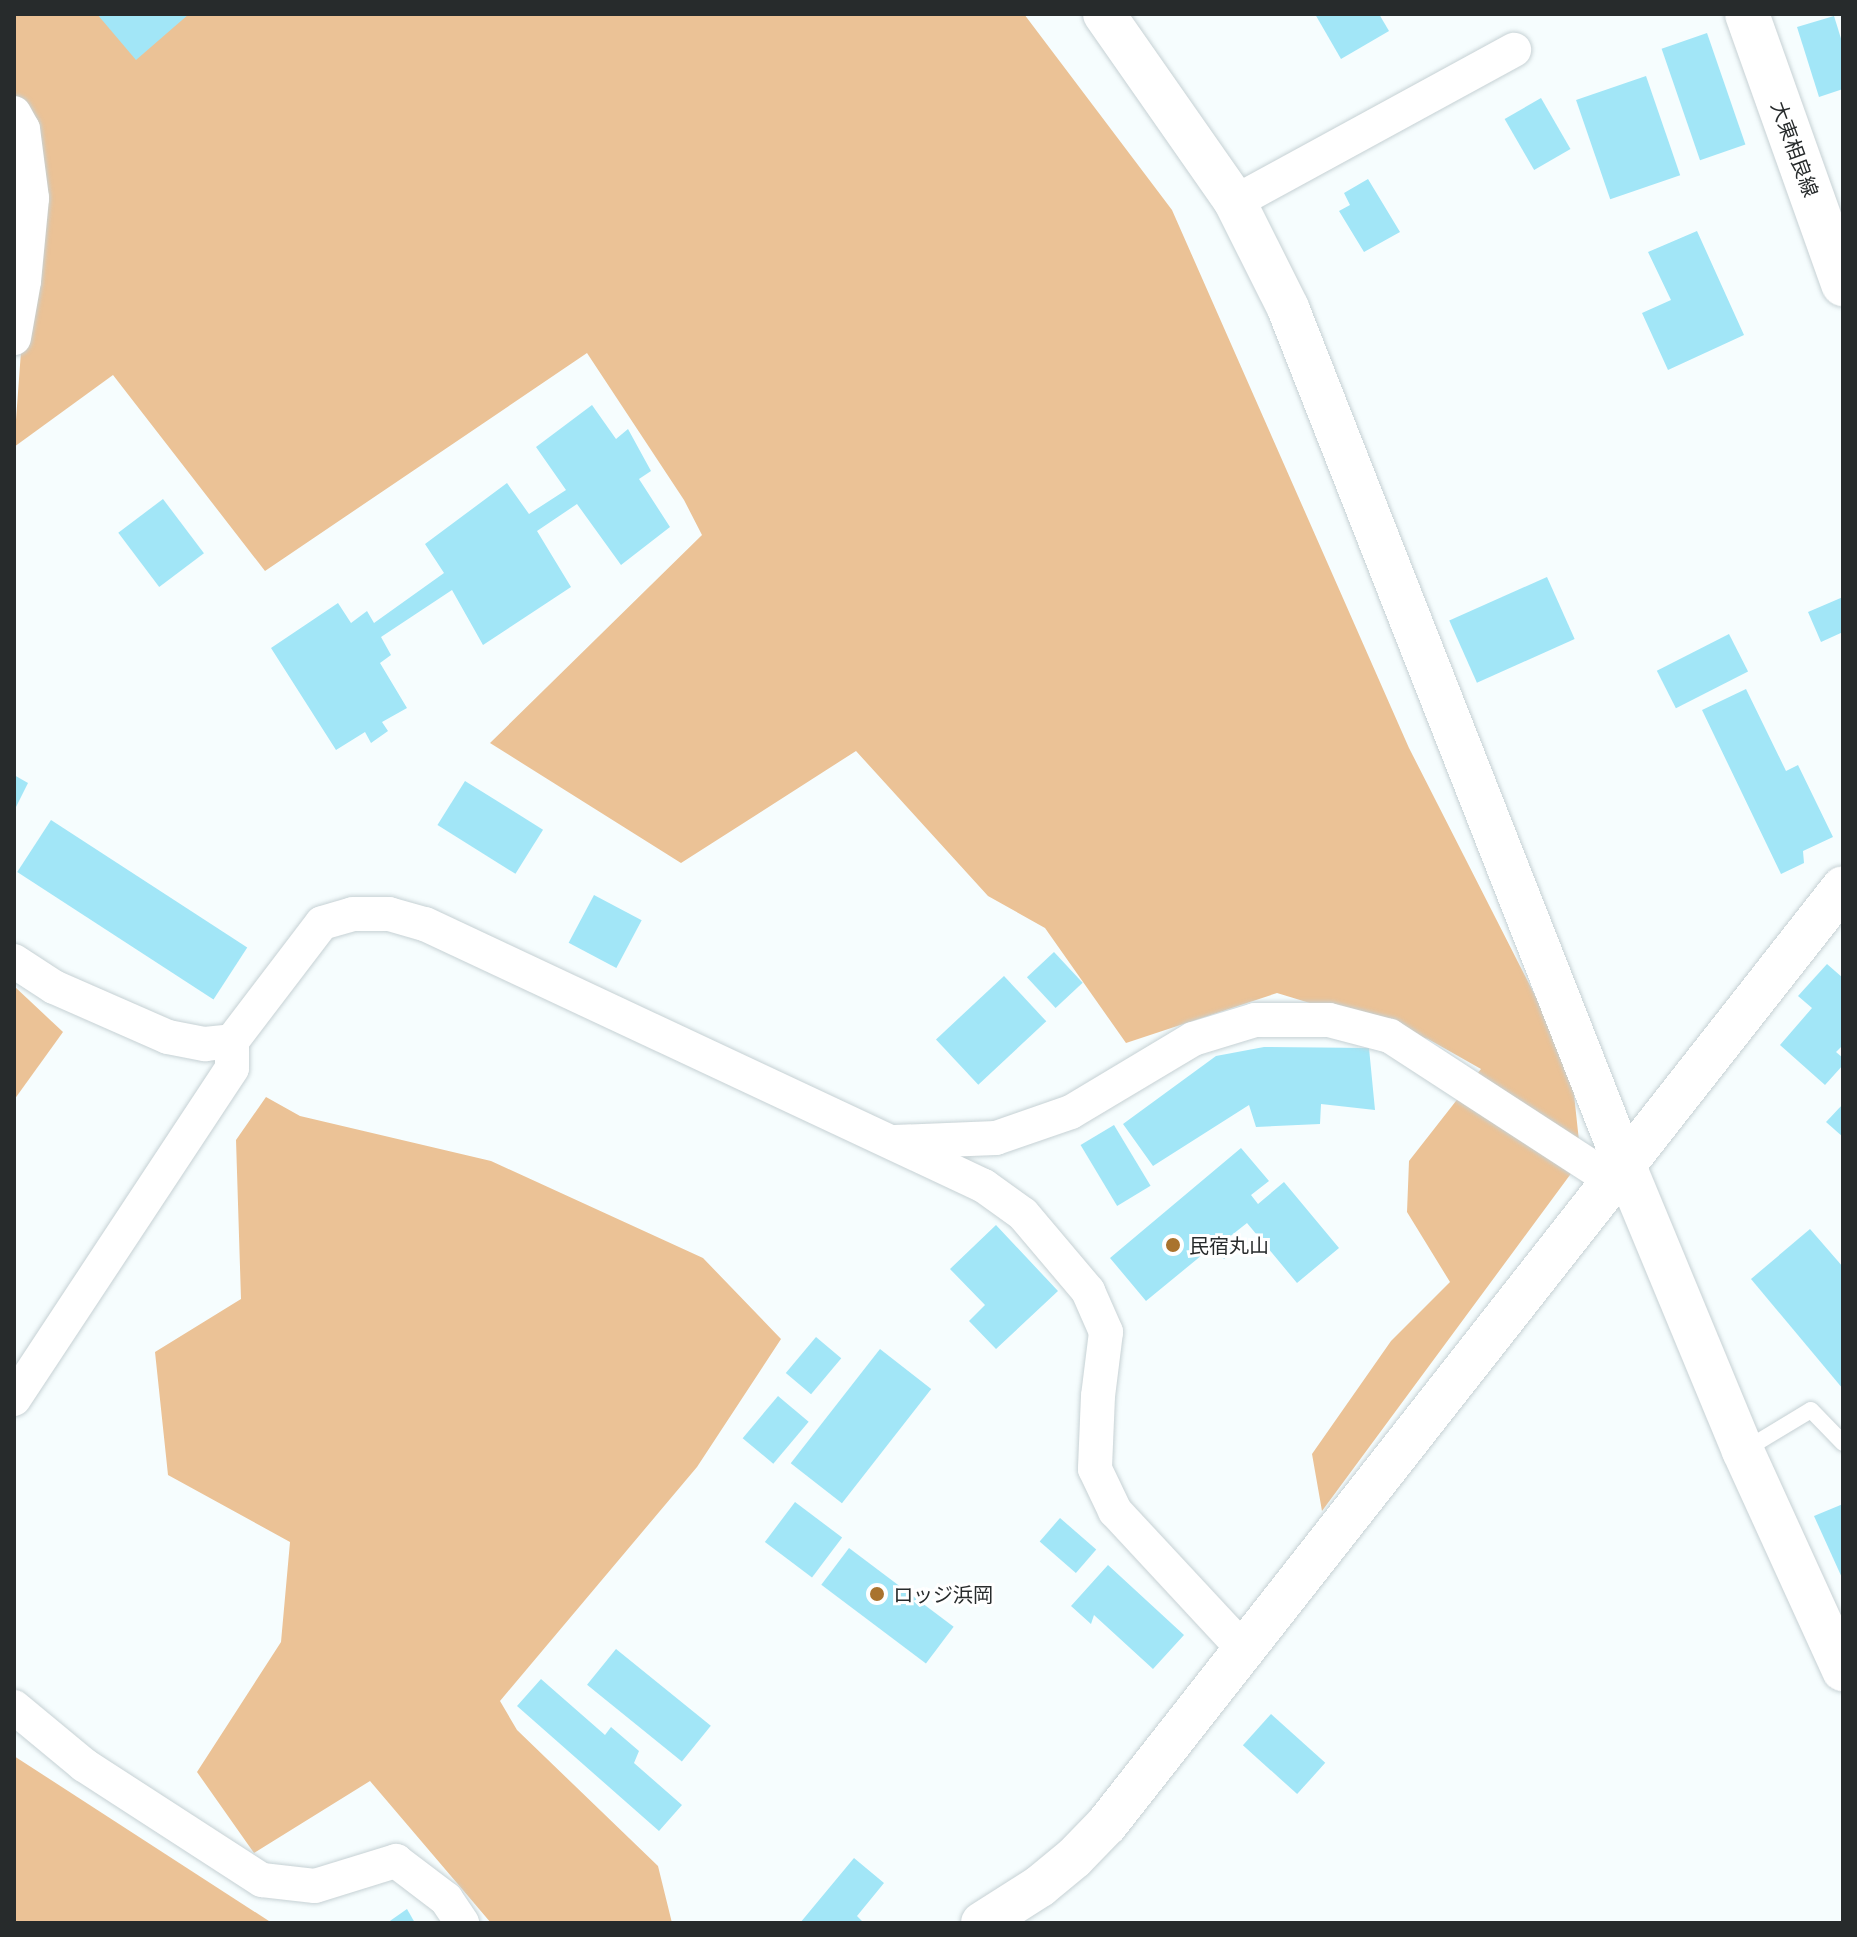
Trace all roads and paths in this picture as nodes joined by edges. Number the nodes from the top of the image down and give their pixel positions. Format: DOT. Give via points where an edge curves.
graph roads {
  1 [pos="1104,14"];
  2 [pos="1747,14"];
  3 [pos="1514,50"];
  4 [pos="14,113"];
  5 [pos="1235,202"];
  6 [pos="1843,284"];
  7 [pos="14,338"];
  8 [pos="1843,887"];
  9 [pos="14,961"];
  10 [pos="232,1041"];
  11 [pos="891,1142"];
  12 [pos="1619,1174"];
  13 [pos="14,1399"];
  14 [pos="1843,1443"];
  15 [pos="1743,1451"];
  16 [pos="1838,1646"];
  17 [pos="1244,1650"];
  18 [pos="14,1707"];
  19 [pos="462,1923"];
  20 [pos="982,1923"];
  1 -- 5 [label="street"];
  2 -- 6 [label="main road, 大東相良線"];
  3 -- 5 [label="street"];
  4 -- 7 [label="street" via="23,129 32,198"];
  5 -- 12 [label="street" via="1288,308 1340,434"];
  8 -- 12 [label="street"];
  9 -- 10 [label="street" via="54,987 168,1037 205,1044"];
  10 -- 11 [label="street" via="322,923 353,914 389,914 425,924"];
  10 -- 13 [label="street" via="232,1068"];
  11 -- 12 [label="street" via="996,1138 1071,1112 1193,1039 1255,1020 1329,1020 1390,1036"];
  11 -- 17 [label="street" via="984,1186 1023,1214 1088,1291 1106,1332 1095,1469 1115,1511"];
  12 -- 15 [label="street"];
  12 -- 17 [label="street"];
  14 -- 15 [label="lane" via="1811,1410"];
  15 -- 16 [label="street"];
  17 -- 20 [label="street" via="1107,1824 1040,1886"];
  18 -- 19 [label="street" via="84,1765 262,1880 315,1886 396,1861 446,1899"];
}
